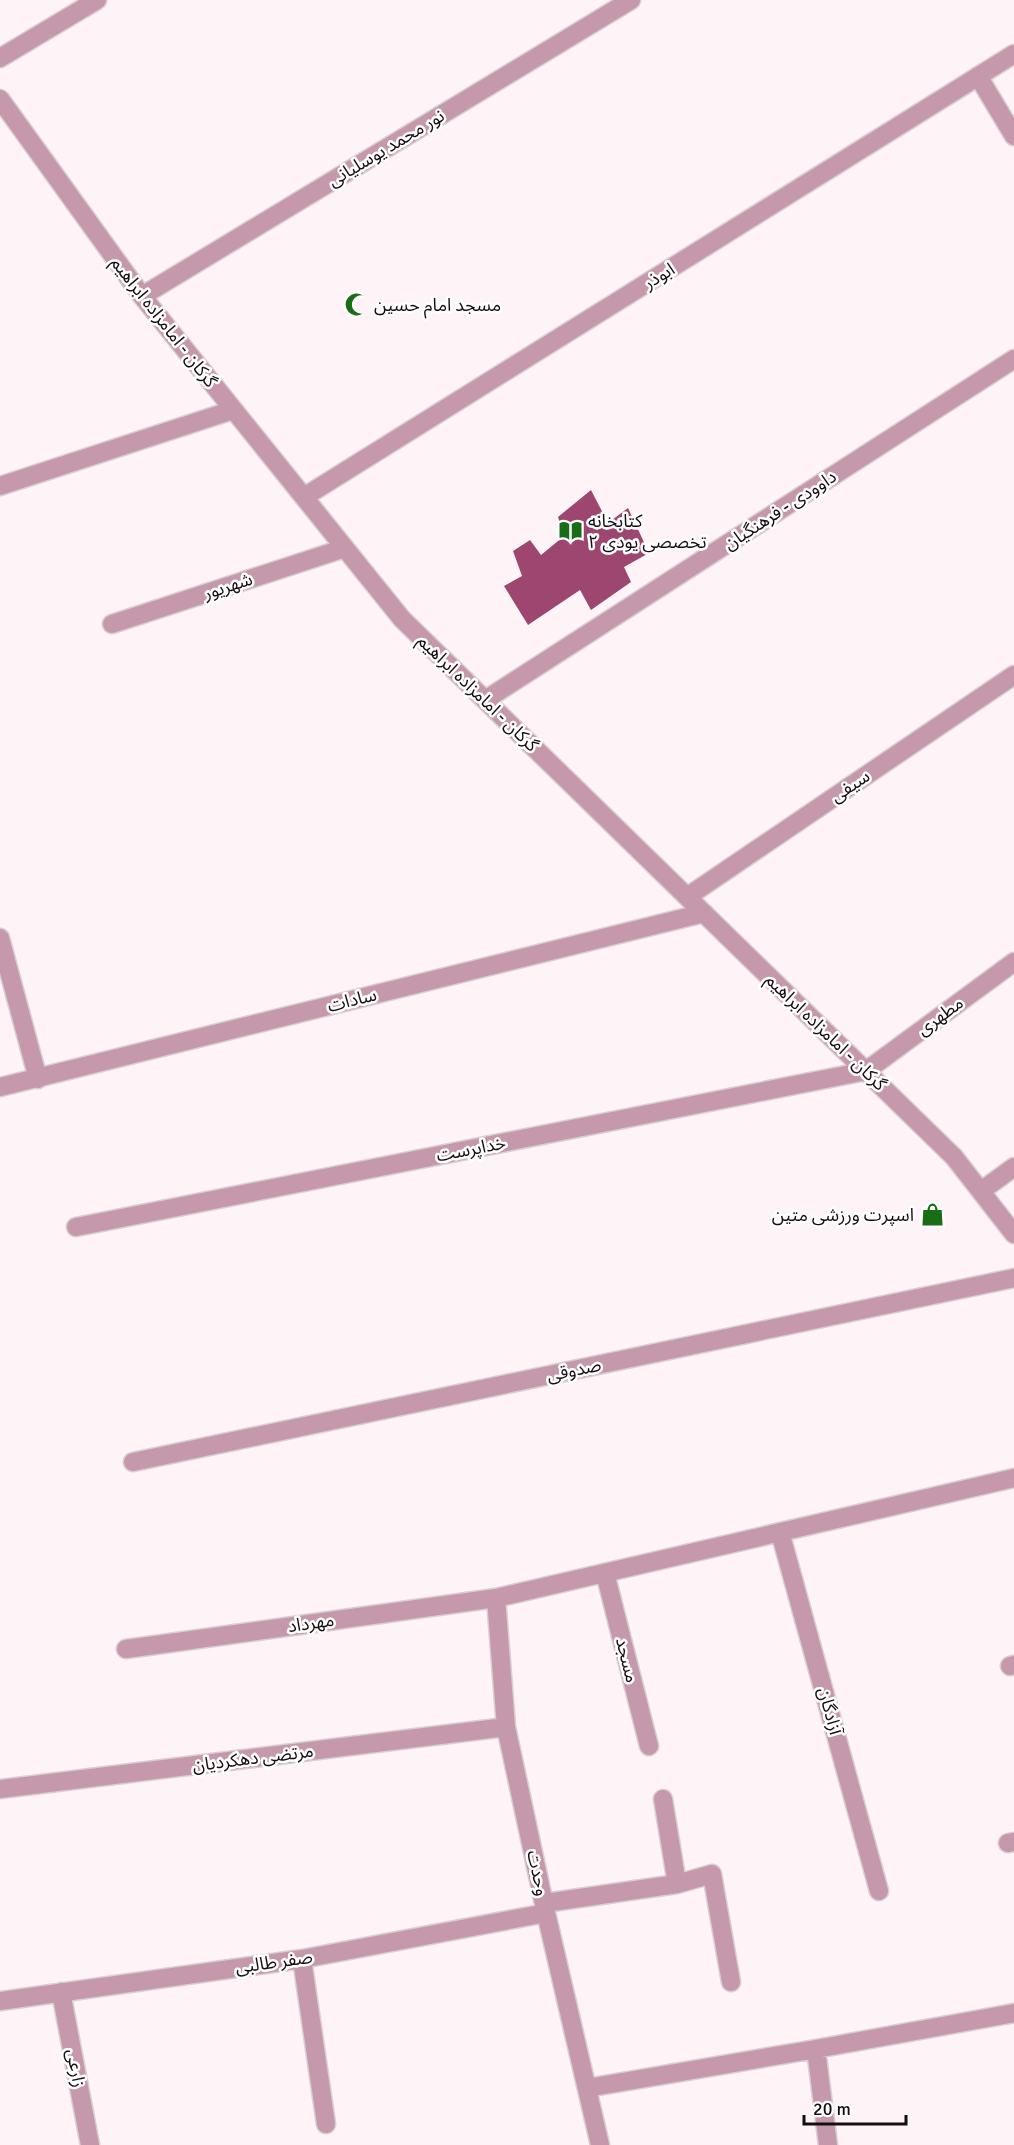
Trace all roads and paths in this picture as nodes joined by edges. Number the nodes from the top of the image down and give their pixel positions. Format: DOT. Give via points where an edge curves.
graph roads {
  1 [pos="97,0"];
  2 [pos="631,0"];
  3 [pos="1014,54"];
  4 [pos="0,58"];
  5 [pos="978,76"];
  6 [pos="0,99"];
  7 [pos="1014,136"];
  8 [pos="142,296"];
  9 [pos="1014,359"];
  10 [pos="233,410"];
  11 [pos="0,486"];
  12 [pos="304,497"];
  13 [pos="345,548"];
  14 [pos="112,624"];
  15 [pos="1014,675"];
  16 [pos="485,700"];
  17 [pos="687,897"];
  18 [pos="704,913"];
  19 [pos="0,938"];
  20 [pos="1014,962"];
  21 [pos="866,1071"];
  22 [pos="38,1078"];
  23 [pos="0,1087"];
  24 [pos="1014,1167"];
  25 [pos="981,1191"];
  26 [pos="76,1227"];
  27 [pos="1014,1234"];
  28 [pos="1014,1278"];
  29 [pos="134,1462"];
  30 [pos="1014,1478"];
  31 [pos="780,1532"];
  32 [pos="605,1573"];
  33 [pos="496,1598"];
  34 [pos="126,1649"];
  35 [pos="506,1727"];
  36 [pos="649,1746"];
  37 [pos="0,1789"];
  38 [pos="663,1799"];
  39 [pos="677,1884"];
  40 [pos="879,1891"];
  41 [pos="545,1908"];
  42 [pos="302,1959"];
  43 [pos="731,1982"];
  44 [pos="62,1992"];
  45 [pos="0,2001"];
  46 [pos="1014,2013"];
  47 [pos="816,2049"];
  48 [pos="587,2088"];
  49 [pos="326,2124"];
  50 [pos="90,2145"];
  51 [pos="600,2145"];
  52 [pos="828,2145"];
  1 -- 4 [label="street"];
  2 -- 8 [label="street, نور محمد یوسلیانی"];
  3 -- 5 [label="street, ابوذر"];
  5 -- 7 [label="street"];
  5 -- 12 [label="street, ابوذر"];
  6 -- 8 [label="street, گرکان - امامزاده ابراهیم"];
  8 -- 10 [label="street, گرکان - امامزاده ابراهیم"];
  9 -- 16 [label="street, داوودی - فرهنگیان"];
  10 -- 11 [label="street"];
  10 -- 12 [label="street, گرکان - امامزاده ابراهیم"];
  12 -- 13 [label="street, گرکان - امامزاده ابراهیم"];
  13 -- 14 [label="street, شهریور"];
  13 -- 16 [label="street, گرکان - امامزاده ابراهیم" via="402,619"];
  15 -- 17 [label="street, سیفی"];
  16 -- 17 [label="street, گرکان - امامزاده ابراهیم"];
  17 -- 18 [label="street, گرکان - امامزاده ابراهیم"];
  18 -- 21 [label="street, گرکان - امامزاده ابراهیم"];
  18 -- 22 [label="street, سادات"];
  19 -- 22 [label="street"];
  20 -- 21 [label="street, مطهری"];
  21 -- 25 [label="street, گرکان - امامزاده ابراهیم" via="954,1157"];
  21 -- 26 [label="street, خداپرست"];
  22 -- 23 [label="street, سادات"];
  24 -- 25 [label="street"];
  25 -- 27 [label="street, گرکان - امامزاده ابراهیم"];
  28 -- 29 [label="street, صدوقی"];
  30 -- 31 [label="street"];
  31 -- 32 [label="street"];
  31 -- 40 [label="street, آزادگان"];
  32 -- 33 [label="street"];
  32 -- 36 [label="street, مسجد"];
  33 -- 34 [label="street, مهرداد"];
  33 -- 35 [label="street, وحدت"];
  35 -- 37 [label="street, مرتضی دهکردیان"];
  35 -- 41 [label="street, وحدت"];
  38 -- 39 [label="street"];
  39 -- 41 [label="street, صفر طالبی"];
  39 -- 43 [label="street, صفر طالبی" via="712,1874"];
  41 -- 42 [label="street, صفر طالبی"];
  41 -- 48 [label="street, وحدت"];
  42 -- 44 [label="street, صفر طالبی"];
  42 -- 49 [label="street"];
  44 -- 45 [label="street, صفر طالبی"];
  44 -- 50 [label="street, زارعی"];
  46 -- 47 [label="street"];
  47 -- 48 [label="street"];
  47 -- 52 [label="street"];
  48 -- 51 [label="street, وحدت"];
}
